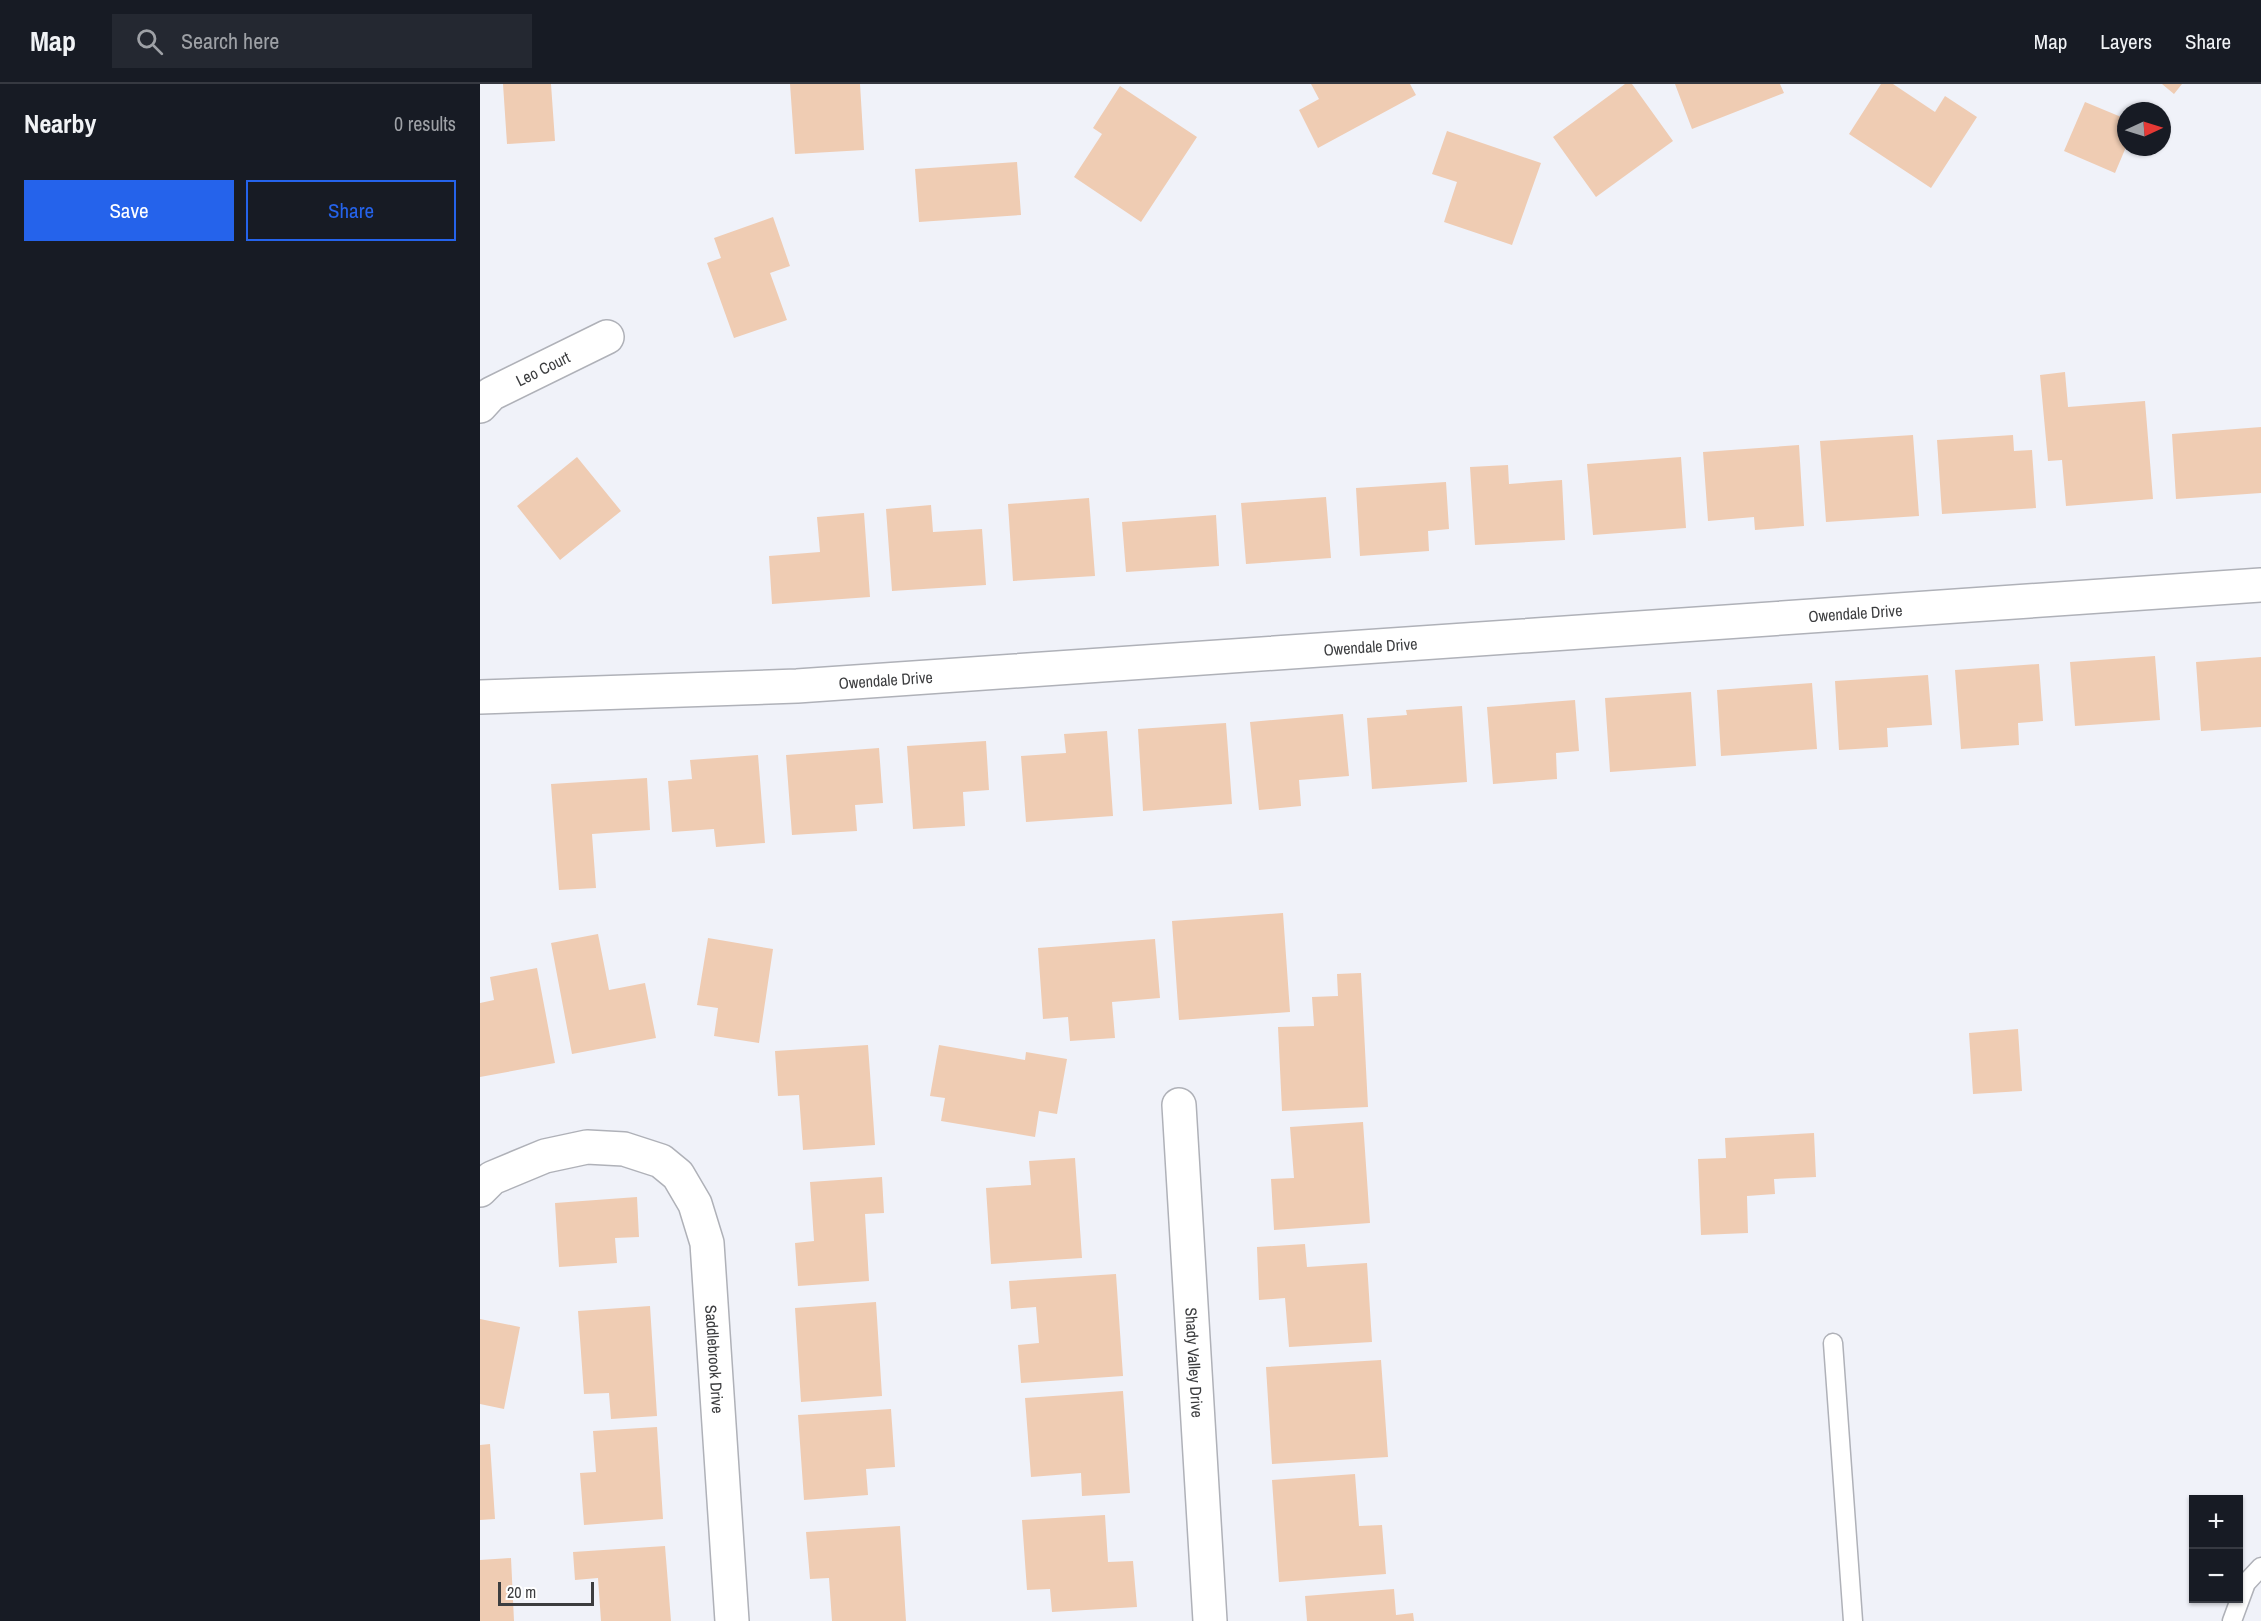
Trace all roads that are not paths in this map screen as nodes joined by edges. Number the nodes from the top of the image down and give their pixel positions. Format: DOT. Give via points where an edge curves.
graph roads {
  1 [pos="608,337"];
  2 [pos="480,406"];
  3 [pos="2261,585"];
  4 [pos="480,697"];
  5 [pos="1179,1104"];
  6 [pos="480,1190"];
  7 [pos="1833,1343"];
  8 [pos="2261,1567"];
  9 [pos="732,1621"];
  10 [pos="1210,1621"];
  11 [pos="1853,1621"];
  12 [pos="2232,1621"];
  1 -- 2 [label="street, Leo Court" via="491,394"];
  3 -- 4 [label="street, Owendale Drive" via="809,685"];
  5 -- 10 [label="street, Shady Valley Drive"];
  6 -- 9 [label="street, Saddlebrook Drive" via="492,1178 545,1156 587,1147 614,1148 661,1161 678,1175 695,1204 707,1243"];
  7 -- 11 [label="lane"];
  8 -- 12 [label="lane" via="2246,1583"];
}
